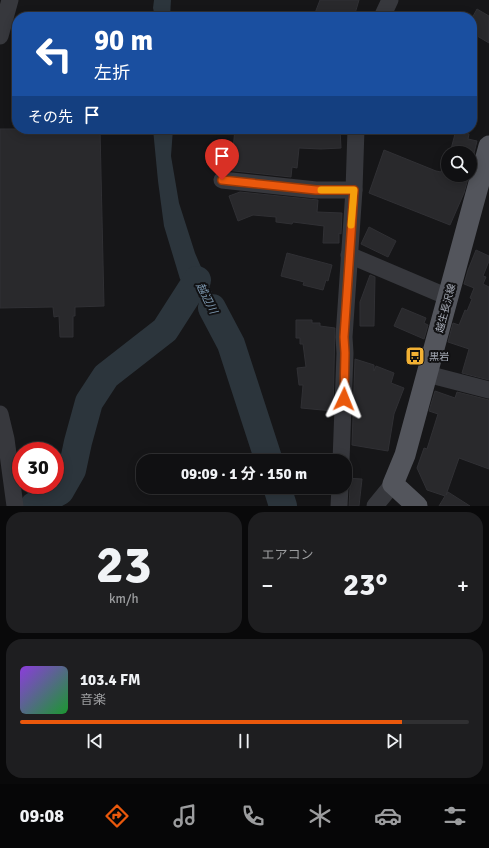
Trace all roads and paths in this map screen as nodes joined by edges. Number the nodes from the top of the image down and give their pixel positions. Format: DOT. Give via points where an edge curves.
graph roads {
  1 [pos="10,0"];
  2 [pos="390,0"];
  3 [pos="384,12"];
  4 [pos="0,36"];
  5 [pos="356,134"];
  6 [pos="489,146"];
  7 [pos="222,180"];
  8 [pos="354,190"];
  9 [pos="349,255"];
  10 [pos="448,297"];
  11 [pos="427,374"];
  12 [pos="489,390"];
  13 [pos="0,414"];
  14 [pos="341,454"];
  15 [pos="393,484"];
  16 [pos="340,494"];
  17 [pos="10,499"];
  18 [pos="339,506"];
  19 [pos="375,506"];
  20 [pos="391,506"];
  21 [pos="417,506"];
  1 -- 4 [label="street"];
  2 -- 3 [label="street"];
  5 -- 8 [label="street"];
  6 -- 10 [label="main road, 越生長沢線"];
  7 -- 8 [label="street" via="316,190"];
  8 -- 9 [label="street"];
  9 -- 10 [label="street"];
  9 -- 14 [label="street"];
  10 -- 11 [label="main road, 越生長沢線"];
  11 -- 12 [label="street"];
  11 -- 15 [label="main road, 越生長沢線" via="405,455"];
  13 -- 17 [label="street" via="6,439"];
  15 -- 19 [label="street"];
  15 -- 20 [label="street"];
  15 -- 21 [label="main road"];
  16 -- 18 [label="street"];
}
